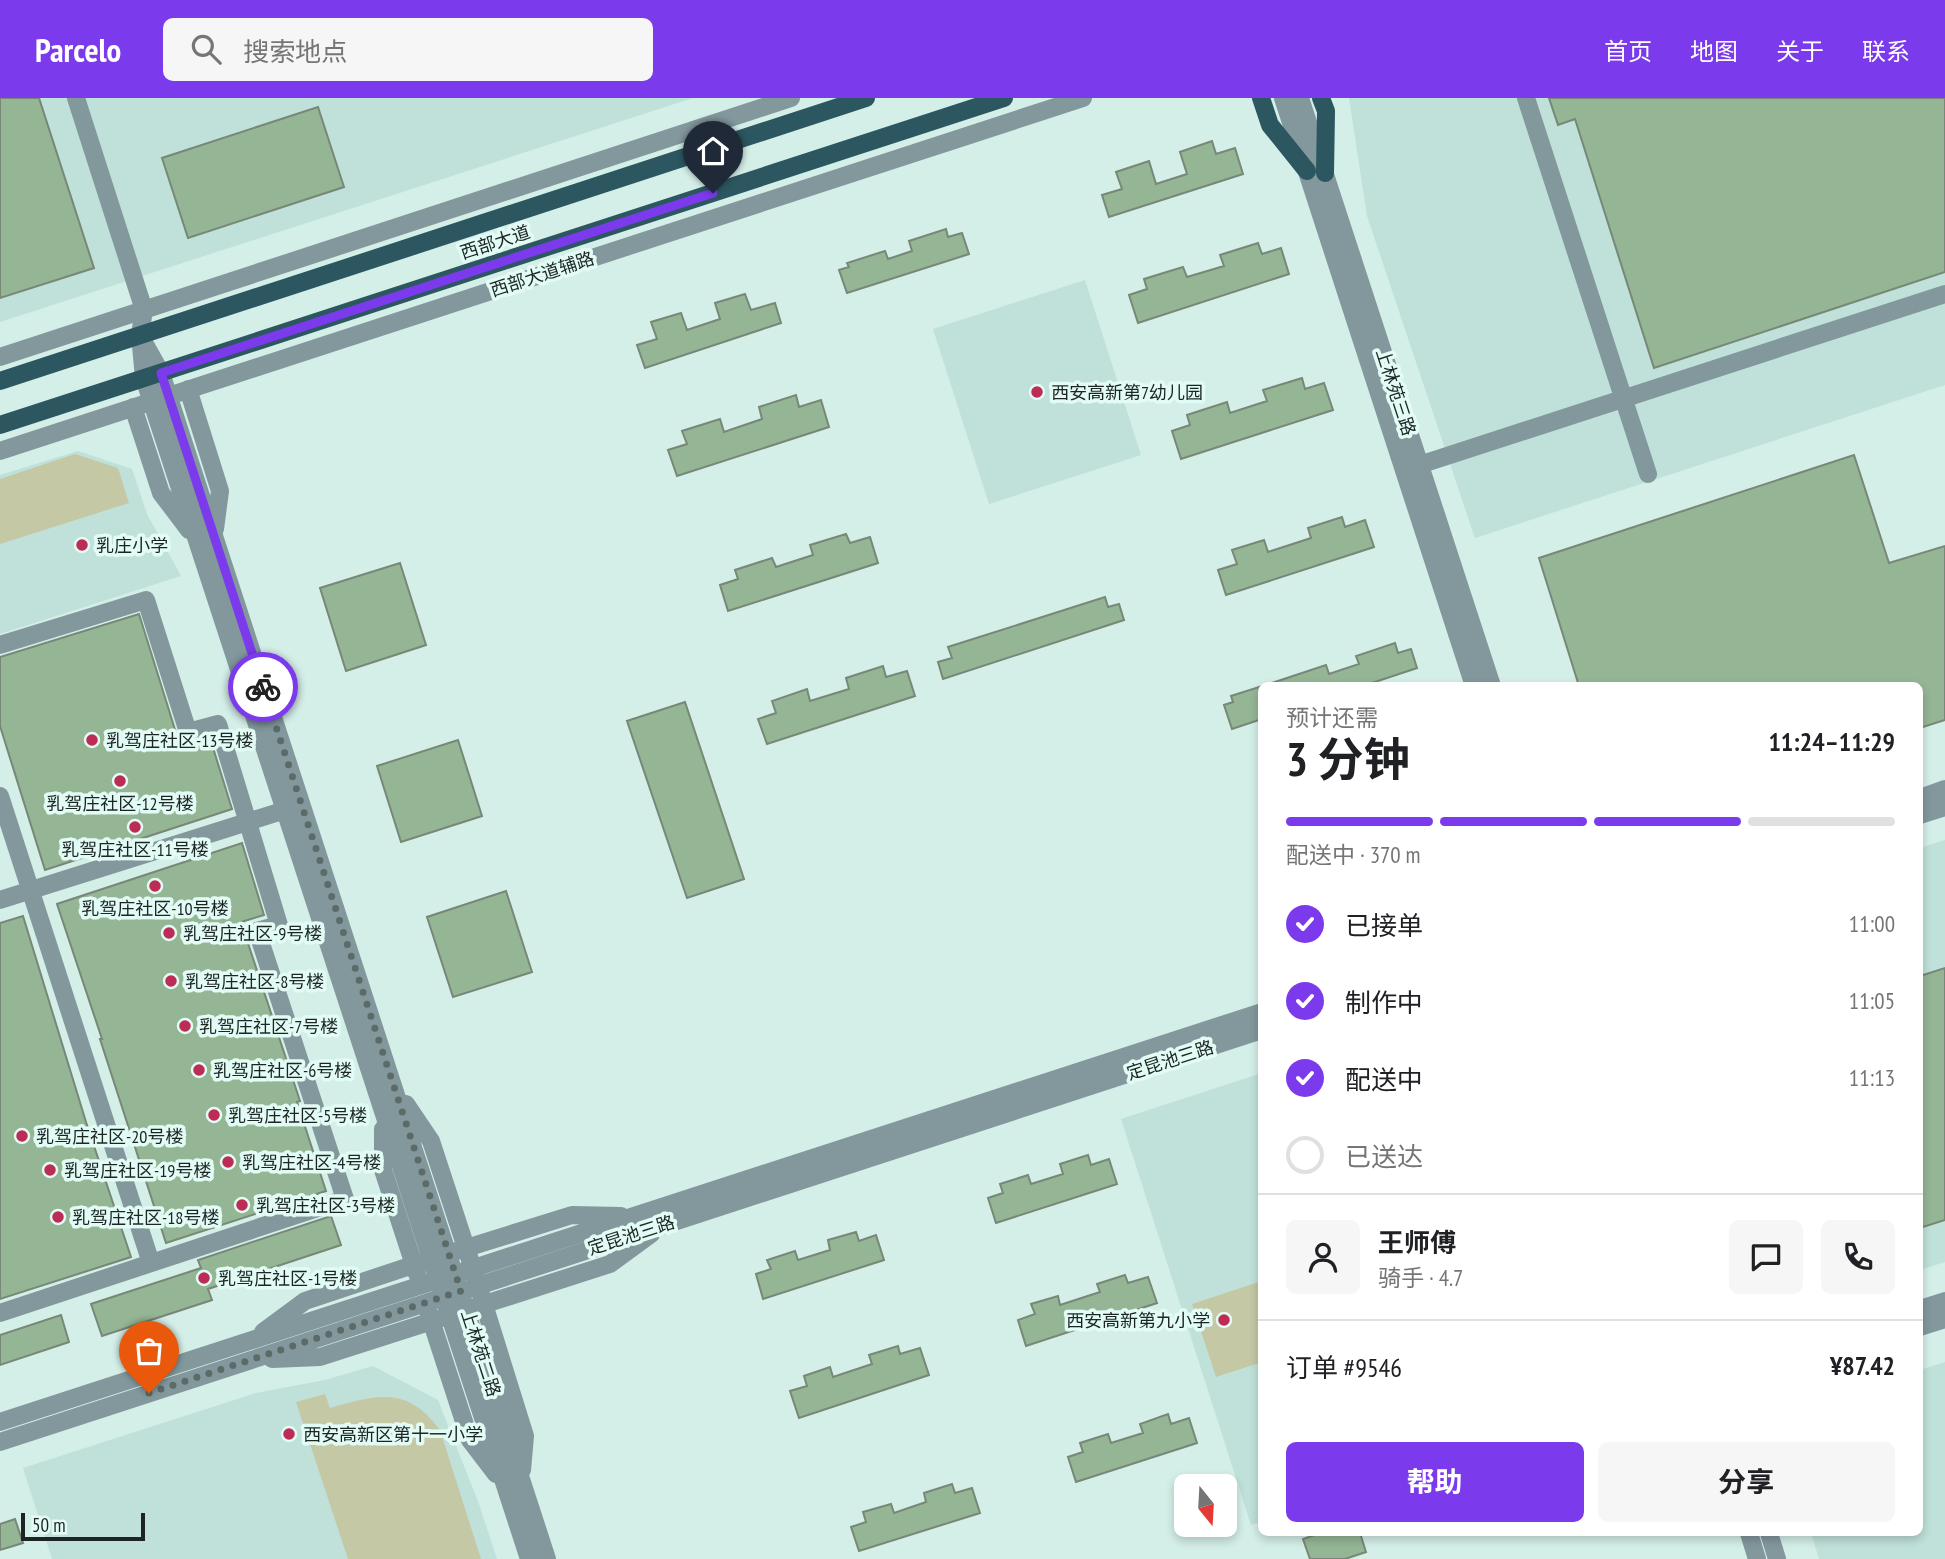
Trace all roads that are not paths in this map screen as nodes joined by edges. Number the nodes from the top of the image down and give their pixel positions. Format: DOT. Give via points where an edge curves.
graph roads {
  1 [pos="76,98"];
  2 [pos="791,98"];
  3 [pos="866,98"];
  4 [pos="1004,98"];
  5 [pos="1083,98"];
  6 [pos="1261,98"];
  7 [pos="1283,98"];
  8 [pos="1300,98"];
  9 [pos="1321,98"];
  10 [pos="1526,98"];
  11 [pos="1316,172"];
  12 [pos="1945,293"];
  13 [pos="144,310"];
  14 [pos="139,335"];
  15 [pos="0,357"];
  16 [pos="153,376"];
  17 [pos="0,381"];
  18 [pos="188,389"];
  19 [pos="160,398"];
  20 [pos="1624,398"];
  21 [pos="133,407"];
  22 [pos="0,425"];
  23 [pos="0,451"];
  24 [pos="1412,468"];
  25 [pos="1648,474"];
  26 [pos="206,539"];
  27 [pos="0,645"];
  28 [pos="1473,682"];
  29 [pos="1491,682"];
  30 [pos="1945,789"];
  31 [pos="0,796"];
  32 [pos="1923,797"];
  33 [pos="294,807"];
  34 [pos="1945,807"];
  35 [pos="1923,814"];
  36 [pos="246,822"];
  37 [pos="32,890"];
  38 [pos="0,900"];
  39 [pos="1258,1013"];
  40 [pos="1258,1031"];
  41 [pos="384,1112"];
  42 [pos="635,1216"];
  43 [pos="666,1224"];
  44 [pos="449,1254"];
  45 [pos="151,1263"];
  46 [pos="414,1265"];
  47 [pos="458,1283"];
  48 [pos="423,1294"];
  49 [pos="1945,1301"];
  50 [pos="1923,1308"];
  51 [pos="467,1310"];
  52 [pos="0,1312"];
  53 [pos="1945,1319"];
  54 [pos="431,1321"];
  55 [pos="1923,1326"];
  56 [pos="249,1342"];
  57 [pos="248,1361"];
  58 [pos="0,1422"];
  59 [pos="0,1442"];
  60 [pos="505,1487"];
  61 [pos="1750,1536"];
  62 [pos="1770,1536"];
  63 [pos="529,1559"];
  64 [pos="547,1559"];
  65 [pos="1758,1559"];
  66 [pos="1777,1559"];
  1 -- 13 [label="street"];
  2 -- 13 [label="street"];
  3 -- 14 [label="main road, 西部大道"];
  4 -- 16 [label="main road, 西部大道"];
  5 -- 18 [label="street, 西部大道辅路"];
  6 -- 11 [label="main road" via="1270,125"];
  7 -- 11 [label="street, 上林苑三路"];
  8 -- 11 [label="street, 上林苑三路"];
  9 -- 11 [label="main road" via="1326,111"];
  10 -- 20 [label="street"];
  11 -- 24 [label="street, 上林苑三路"];
  12 -- 20 [label="street"];
  13 -- 14 [label="street"];
  13 -- 15 [label="street"];
  14 -- 16 [label="street, 上林苑二路"];
  14 -- 17 [label="main road, 西部大道"];
  16 -- 19 [label="street, 上林苑二路"];
  16 -- 22 [label="main road, 西部大道"];
  18 -- 19 [label="street, 西部大道辅路"];
  18 -- 26 [label="street" via="220,491"];
  19 -- 21 [label="street, 西部大道辅路"];
  19 -- 26 [label="street, 上林苑二路"];
  20 -- 24 [label="street"];
  20 -- 25 [label="street"];
  21 -- 23 [label="street, 西部大道辅路"];
  21 -- 26 [label="street" via="161,493"];
  24 -- 28 [label="street, 上林苑三路"];
  24 -- 29 [label="street, 上林苑三路"];
  26 -- 33 [label="street, 上林苑二路"];
  27 -- 36 [label="street" via="146,600 188,732 218,723"];
  30 -- 32 [label="street"];
  31 -- 37 [label="street"];
  33 -- 36 [label="street"];
  33 -- 41 [label="street, 上林苑二路"];
  33 -- 44 [label="street, 上林苑二路"];
  34 -- 35 [label="street"];
  36 -- 37 [label="street"];
  36 -- 45 [label="street" via="279,925 257,931 345,1199"];
  37 -- 38 [label="street"];
  37 -- 45 [label="street"];
  39 -- 42 [label="street, 定昆池三路"];
  40 -- 43 [label="street, 定昆池三路"];
  41 -- 44 [label="street, 上林苑二路"];
  41 -- 46 [label="street" via="383,1170"];
  42 -- 44 [label="street" via="572,1215"];
  42 -- 47 [label="street, 定昆池三路"];
  43 -- 47 [label="street, 定昆池三路"];
  43 -- 51 [label="street" via="610,1264"];
  44 -- 46 [label="street"];
  44 -- 47 [label="street, 上林苑二路"];
  45 -- 52 [label="street"];
  46 -- 48 [label="street"];
  46 -- 56 [label="street" via="305,1301"];
  47 -- 48 [label="street, 定昆池三路"];
  47 -- 51 [label="street, 上林苑二路"];
  47 -- 51 [label="street"];
  48 -- 54 [label="street"];
  48 -- 56 [label="street, 定昆池三路"];
  48 -- 57 [label="street, 定昆池三路"];
  49 -- 50 [label="street"];
  51 -- 54 [label="street"];
  51 -- 60 [label="street, 上林苑二路"];
  51 -- 64 [label="street, 上林苑二路"];
  53 -- 55 [label="street"];
  54 -- 57 [label="street" via="320,1357"];
  54 -- 60 [label="street" via="470,1440"];
  56 -- 58 [label="street, 定昆池三路"];
  57 -- 59 [label="street, 定昆池三路"];
  60 -- 63 [label="street, 上林苑二路"];
  61 -- 65 [label="street"];
  62 -- 66 [label="street"];
}
